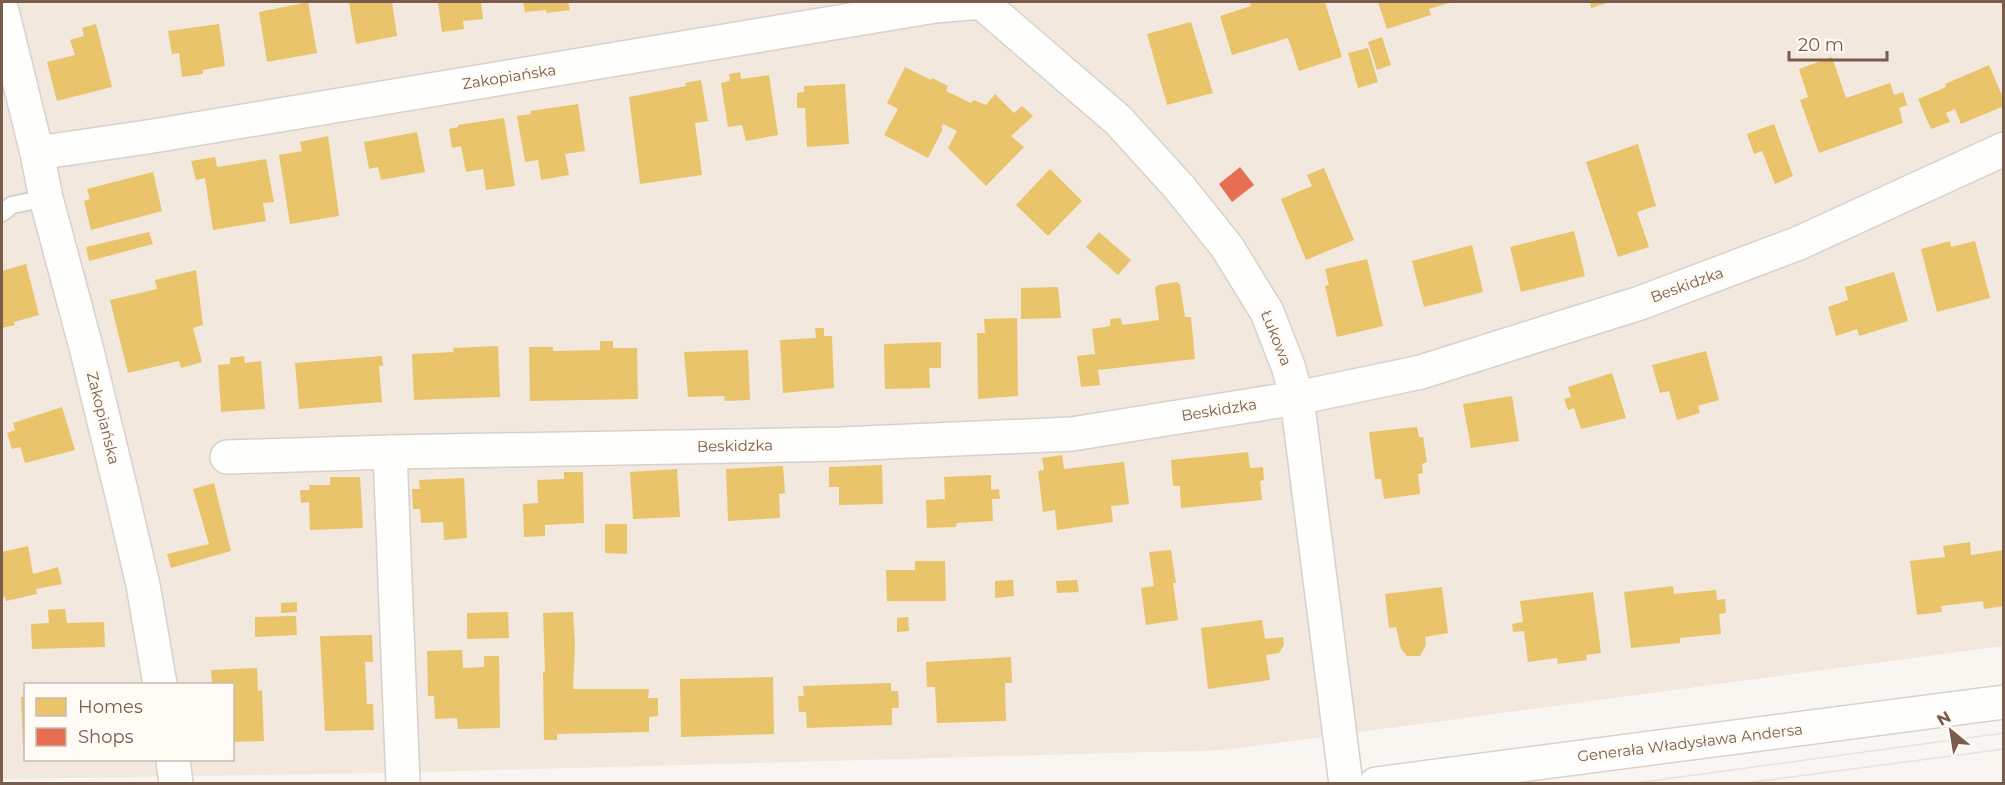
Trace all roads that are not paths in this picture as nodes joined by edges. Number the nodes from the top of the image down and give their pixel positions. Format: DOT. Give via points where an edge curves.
graph roads {
  1 [pos="982,2"];
  2 [pos="2,11"];
  3 [pos="2004,149"];
  4 [pos="37,153"];
  5 [pos="46,198"];
  6 [pos="2,213"];
  7 [pos="1297,398"];
  8 [pos="390,452"];
  9 [pos="227,457"];
  10 [pos="159,683"];
  11 [pos="2004,702"];
  12 [pos="173,761"];
  13 [pos="176,783"];
  14 [pos="403,783"];
  15 [pos="1346,783"];
  16 [pos="1376,783"];
  1 -- 4 [label="street, Zakopiańska" via="935,6"];
  1 -- 7 [label="street, Łukowa" via="1118,120 1227,247 1267,312"];
  2 -- 4 [label="street, Zakopiańska"];
  3 -- 7 [label="street, Beskidzka" via="1799,243 1640,303 1421,372"];
  4 -- 5 [label="street, Zakopiańska"];
  5 -- 6 [label="lane" via="12,205"];
  5 -- 10 [label="street, Zakopiańska" via="123,499"];
  7 -- 8 [label="street, Beskidzka" via="1072,434 842,444"];
  7 -- 15 [label="street, Łukowa"];
  8 -- 9 [label="street, Beskidzka"];
  8 -- 14 [label="street"];
  11 -- 16 [label="street, Generała Władysława Andersa"];
  12 -- 13 [label="street"];
}
